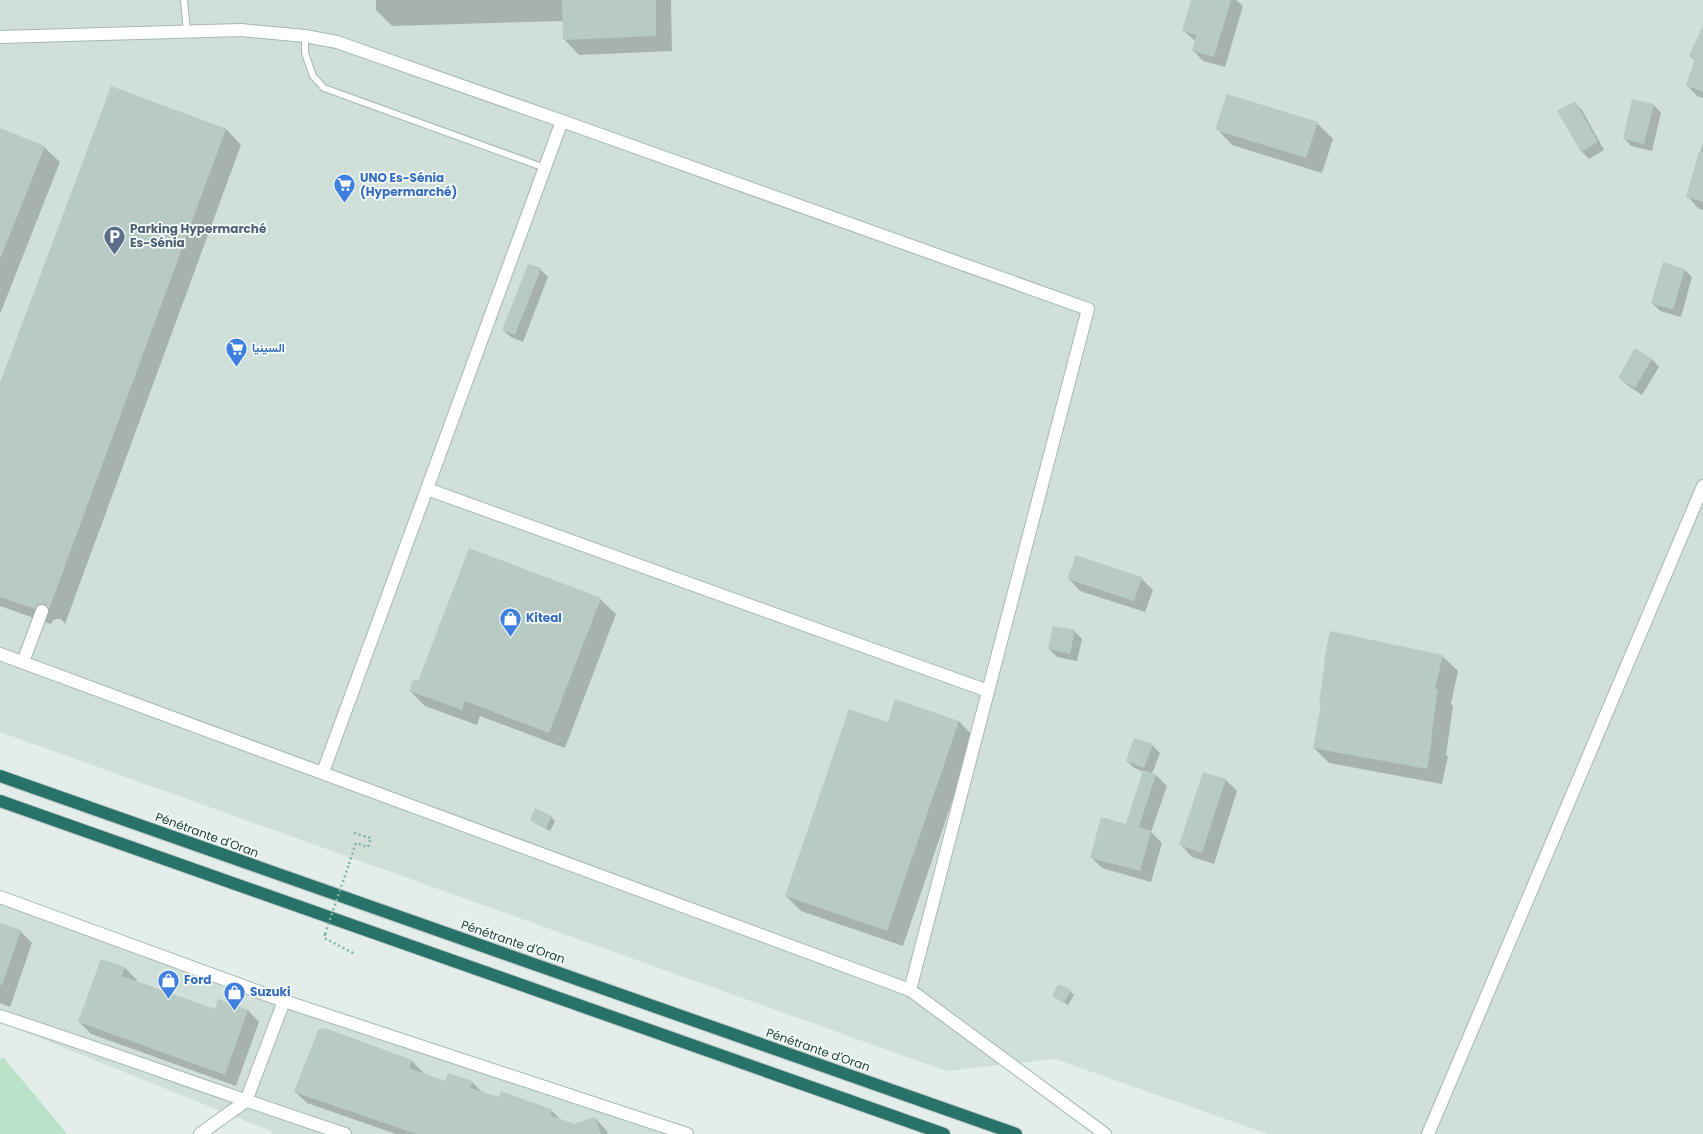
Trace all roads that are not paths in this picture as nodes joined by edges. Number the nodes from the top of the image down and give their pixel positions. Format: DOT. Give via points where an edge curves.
graph roads {
  1 [pos="184,0"];
  2 [pos="187,32"];
  3 [pos="305,36"];
  4 [pos="0,37"];
  5 [pos="562,121"];
  6 [pos="545,168"];
  7 [pos="1703,486"];
  8 [pos="427,489"];
  9 [pos="42,612"];
  10 [pos="0,654"];
  11 [pos="23,662"];
  12 [pos="988,691"];
  13 [pos="323,772"];
  14 [pos="0,776"];
  15 [pos="0,801"];
  16 [pos="0,898"];
  17 [pos="910,990"];
  18 [pos="284,1000"];
  19 [pos="0,1016"];
  20 [pos="246,1101"];
  21 [pos="200,1134"];
  22 [pos="345,1134"];
  23 [pos="687,1134"];
  24 [pos="944,1134"];
  25 [pos="1016,1134"];
  26 [pos="1105,1134"];
  27 [pos="1428,1134"];
  1 -- 2 [label="lane"];
  2 -- 3 [label="street" via="241,30"];
  2 -- 4 [label="street"];
  3 -- 5 [label="street" via="337,42"];
  3 -- 6 [label="lane" via="305,53 313,76 324,88"];
  5 -- 6 [label="street"];
  5 -- 12 [label="street" via="1088,309"];
  6 -- 8 [label="street"];
  7 -- 27 [label="street"];
  8 -- 12 [label="street"];
  8 -- 13 [label="street"];
  9 -- 11 [label="street"];
  10 -- 11 [label="street"];
  11 -- 13 [label="street"];
  12 -- 17 [label="street"];
  13 -- 17 [label="street"];
  14 -- 25 [label="highway, Pénétrante d'Oran"];
  15 -- 24 [label="highway"];
  16 -- 18 [label="street"];
  17 -- 26 [label="street"];
  18 -- 20 [label="street"];
  18 -- 23 [label="street"];
  19 -- 20 [label="street"];
  20 -- 21 [label="street"];
  20 -- 22 [label="street"];
}
